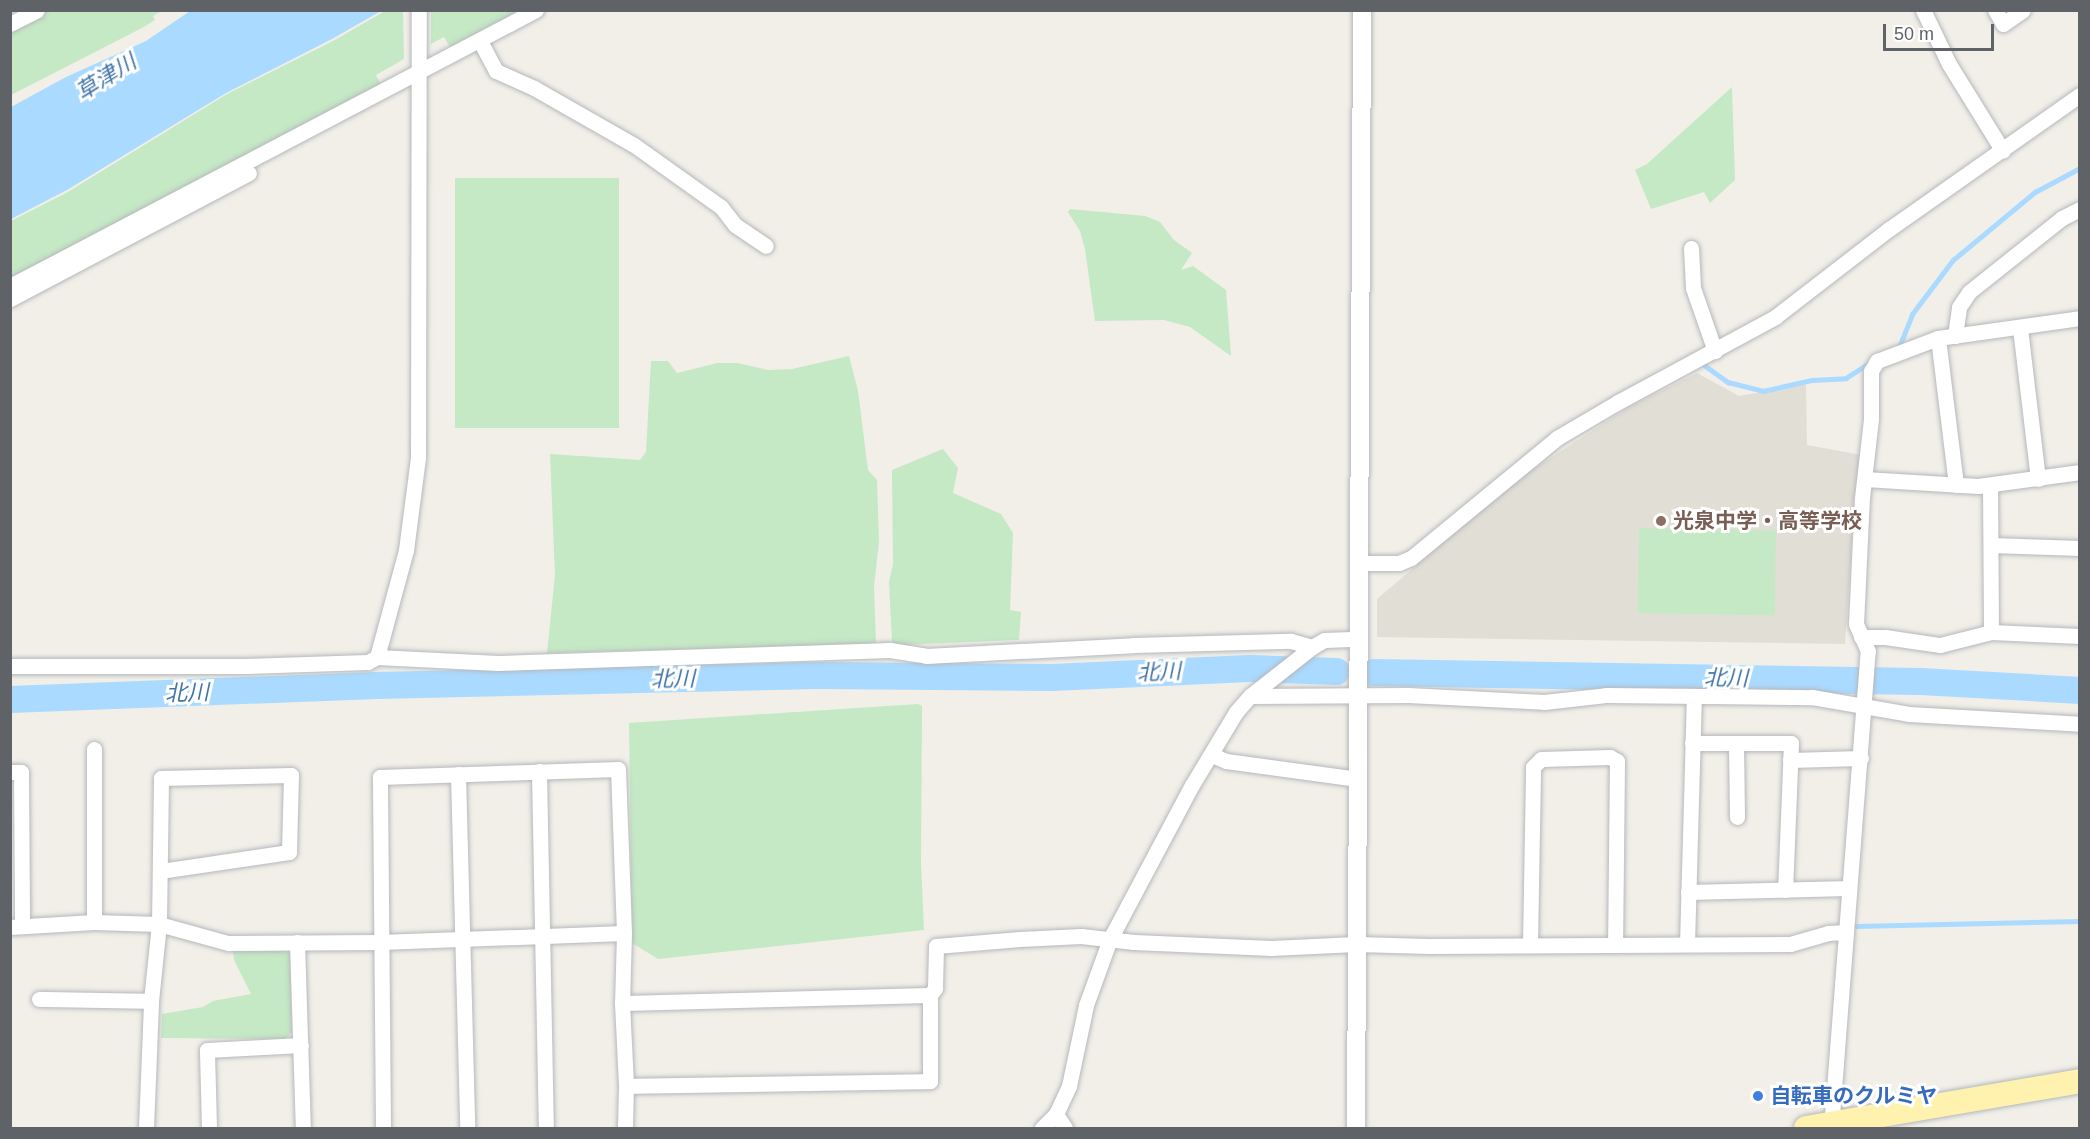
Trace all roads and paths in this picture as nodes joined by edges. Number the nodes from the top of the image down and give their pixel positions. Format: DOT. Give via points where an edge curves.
graph roads {
  1 [pos="15,10"];
  2 [pos="37,10"];
  3 [pos="419,10"];
  4 [pos="536,10"];
  5 [pos="1362,10"];
  6 [pos="1923,10"];
  7 [pos="1995,10"];
  8 [pos="2023,10"];
  9 [pos="10,13"];
  10 [pos="10,24"];
  11 [pos="480,41"];
  12 [pos="419,73"];
  13 [pos="419,91"];
  14 [pos="2079,95"];
  15 [pos="2003,151"];
  16 [pos="2079,209"];
  17 [pos="766,246"];
  18 [pos="1691,248"];
  19 [pos="10,286"];
  20 [pos="10,298"];
  21 [pos="2079,318"];
  22 [pos="2020,328"];
  23 [pos="1955,336"];
  24 [pos="1938,338"];
  25 [pos="1715,351"];
  26 [pos="2079,472"];
  27 [pos="1865,479"];
  28 [pos="2038,479"];
  29 [pos="1956,485"];
  30 [pos="1990,486"];
  31 [pos="1991,545"];
  32 [pos="2079,548"];
  33 [pos="1360,562"];
  34 [pos="1991,632"];
  35 [pos="2079,636"];
  36 [pos="1860,637"];
  37 [pos="1358,648"];
  38 [pos="1309,649"];
  39 [pos="377,657"];
  40 [pos="10,666"];
  41 [pos="1359,692"];
  42 [pos="1255,693"];
  43 [pos="1694,696"];
  44 [pos="1865,705"];
  45 [pos="2079,724"];
  46 [pos="1692,743"];
  47 [pos="1736,744"];
  48 [pos="94,749"];
  49 [pos="1212,755"];
  50 [pos="1861,758"];
  51 [pos="1790,760"];
  52 [pos="539,771"];
  53 [pos="10,772"];
  54 [pos="458,774"];
  55 [pos="1358,779"];
  56 [pos="1737,817"];
  57 [pos="161,871"];
  58 [pos="1849,888"];
  59 [pos="1785,890"];
  60 [pos="1688,892"];
  61 [pos="94,922"];
  62 [pos="159,924"];
  63 [pos="16,927"];
  64 [pos="1845,932"];
  65 [pos="624,933"];
  66 [pos="542,937"];
  67 [pos="462,938"];
  68 [pos="1110,939"];
  69 [pos="297,942"];
  70 [pos="380,942"];
  71 [pos="1356,944"];
  72 [pos="1530,944"];
  73 [pos="1687,944"];
  74 [pos="1615,945"];
  75 [pos="930,995"];
  76 [pos="39,999"];
  77 [pos="152,1001"];
  78 [pos="622,1003"];
  79 [pos="301,1045"];
  80 [pos="2079,1081"];
  81 [pos="626,1086"];
  82 [pos="1056,1114"];
  83 [pos="1831,1127"];
  84 [pos="146,1128"];
  85 [pos="209,1128"];
  86 [pos="303,1128"];
  87 [pos="383,1128"];
  88 [pos="467,1128"];
  89 [pos="546,1128"];
  90 [pos="626,1128"];
  91 [pos="1042,1128"];
  92 [pos="1065,1128"];
  93 [pos="1356,1128"];
  94 [pos="1806,1128"];
  1 -- 9 [label="street"];
  2 -- 10 [label="street"];
  3 -- 12 [label="street"];
  4 -- 11 [label="street"];
  5 -- 33 [label="street"];
  6 -- 15 [label="street" via="1949,64"];
  7 -- 8 [label="street" via="2003,24"];
  11 -- 12 [label="street"];
  11 -- 17 [label="street" via="496,71 634,144 721,207 735,225"];
  12 -- 13 [label="street"];
  12 -- 19 [label="street"];
  13 -- 20 [label="street" via="375,104 198,202"];
  13 -- 39 [label="street" via="418,458 406,550"];
  14 -- 15 [label="street"];
  15 -- 25 [label="street" via="1888,229 1775,317"];
  16 -- 23 [label="street" via="2062,218 1969,292 1959,307"];
  18 -- 25 [label="street" via="1693,288"];
  21 -- 22 [label="street"];
  22 -- 23 [label="street"];
  22 -- 28 [label="street"];
  23 -- 24 [label="street"];
  24 -- 27 [label="street" via="1877,361 1871,371"];
  24 -- 29 [label="street"];
  25 -- 33 [label="street" via="1557,438 1411,558 1399,563"];
  26 -- 28 [label="street"];
  27 -- 29 [label="street"];
  27 -- 36 [label="street" via="1856,624"];
  28 -- 30 [label="street"];
  29 -- 30 [label="street"];
  30 -- 31 [label="street"];
  31 -- 32 [label="street"];
  31 -- 34 [label="street"];
  33 -- 37 [label="street"];
  34 -- 35 [label="street"];
  34 -- 36 [label="street" via="1940,645"];
  36 -- 44 [label="street" via="1868,651"];
  37 -- 38 [label="street" via="1324,640"];
  37 -- 41 [label="street"];
  38 -- 39 [label="street" via="1291,641 926,656 890,650 498,663"];
  38 -- 42 [label="street"];
  39 -- 40 [label="street" via="368,662 245,666"];
  41 -- 42 [label="street"];
  41 -- 43 [label="street" via="1544,702 1606,695"];
  41 -- 55 [label="street"];
  42 -- 49 [label="street" via="1236,712"];
  43 -- 44 [label="street" via="1812,698"];
  43 -- 46 [label="street"];
  44 -- 45 [label="street" via="1908,714"];
  44 -- 50 [label="street"];
  46 -- 47 [label="street"];
  46 -- 60 [label="street"];
  47 -- 51 [label="street" via="1791,743"];
  47 -- 56 [label="street"];
  48 -- 61 [label="street"];
  49 -- 55 [label="street" via="1226,761"];
  49 -- 68 [label="street"];
  50 -- 51 [label="street"];
  50 -- 58 [label="street"];
  51 -- 59 [label="street"];
  52 -- 54 [label="street"];
  52 -- 65 [label="street" via="618,769"];
  52 -- 66 [label="street"];
  53 -- 63 [label="street" via="21,772"];
  54 -- 67 [label="street"];
  54 -- 70 [label="street" via="380,777"];
  55 -- 71 [label="street"];
  57 -- 57 [label="street" via="161,778 291,775 289,852"];
  57 -- 62 [label="street"];
  58 -- 59 [label="street"];
  58 -- 64 [label="street"];
  59 -- 60 [label="street"];
  60 -- 73 [label="street"];
  61 -- 62 [label="street"];
  61 -- 63 [label="street"];
  62 -- 69 [label="street" via="228,943"];
  62 -- 77 [label="street"];
  64 -- 73 [label="street" via="1790,944"];
  64 -- 83 [label="street"];
  65 -- 66 [label="street"];
  65 -- 78 [label="street"];
  66 -- 67 [label="street"];
  66 -- 89 [label="street"];
  67 -- 70 [label="street"];
  67 -- 88 [label="street"];
  68 -- 71 [label="street" via="1271,948"];
  68 -- 75 [label="street" via="1081,936 936,946 935,988"];
  68 -- 82 [label="street" via="1086,1005 1069,1086"];
  69 -- 70 [label="street"];
  69 -- 79 [label="street"];
  70 -- 87 [label="street"];
  71 -- 72 [label="street"];
  71 -- 93 [label="street"];
  72 -- 74 [label="street"];
  72 -- 74 [label="street" via="1533,767 1541,759 1610,757 1617,761"];
  73 -- 74 [label="street"];
  75 -- 78 [label="street"];
  75 -- 81 [label="street" via="930,1081"];
  76 -- 77 [label="street"];
  77 -- 84 [label="street"];
  78 -- 81 [label="street"];
  79 -- 85 [label="street" via="207,1050"];
  79 -- 86 [label="street"];
  80 -- 83 [label="main road"];
  81 -- 90 [label="street"];
  82 -- 91 [label="street"];
  82 -- 92 [label="street"];
  83 -- 94 [label="main road"];
}
